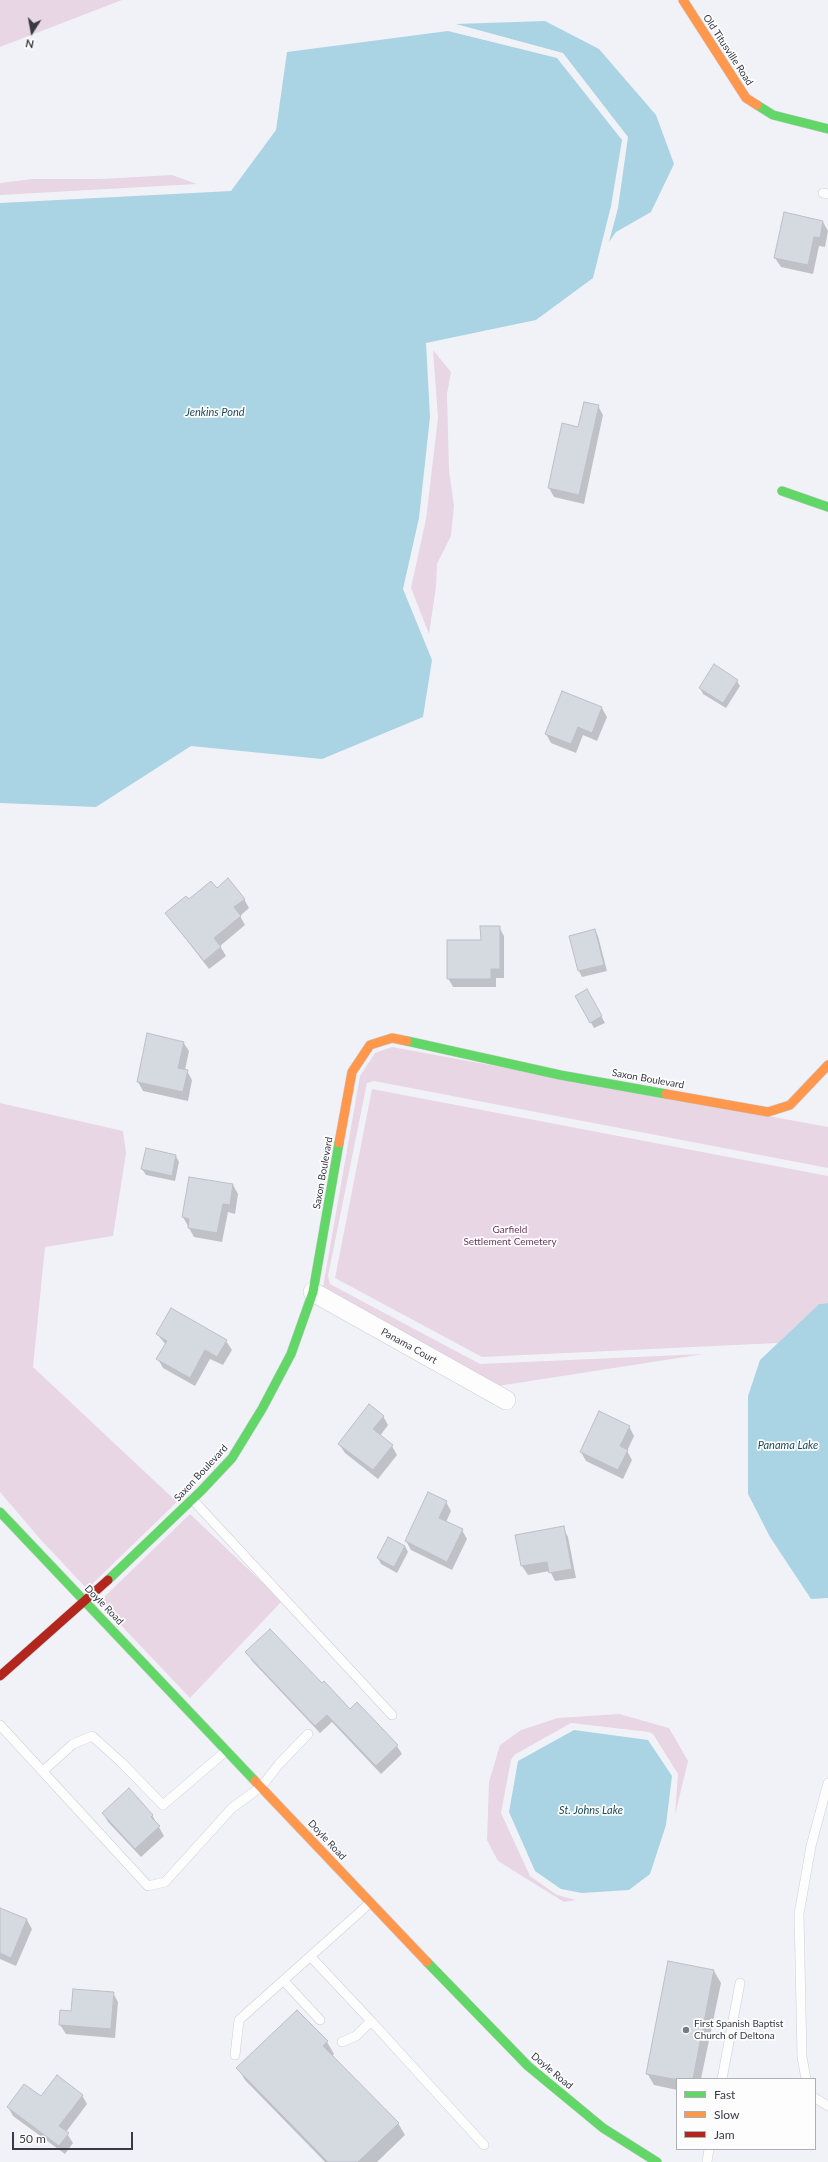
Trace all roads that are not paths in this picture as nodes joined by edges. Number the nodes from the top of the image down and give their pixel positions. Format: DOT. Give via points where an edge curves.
graph roads {
  1 [pos="683,0"];
  2 [pos="828,129"];
  3 [pos="782,491"];
  4 [pos="828,507"];
  5 [pos="828,1065"];
  6 [pos="313,1292"];
  7 [pos="506,1400"];
  8 [pos="192,1499"];
  9 [pos="0,1512"];
  10 [pos="86,1602"];
  11 [pos="0,1676"];
  12 [pos="392,1715"];
  13 [pos="0,1725"];
  14 [pos="308,1734"];
  15 [pos="227,1750"];
  16 [pos="43,1771"];
  17 [pos="828,1783"];
  18 [pos="262,1786"];
  19 [pos="370,1903"];
  20 [pos="311,1957"];
  21 [pos="284,1981"];
  22 [pos="740,1984"];
  23 [pos="320,2020"];
  24 [pos="371,2021"];
  25 [pos="342,2042"];
  26 [pos="235,2055"];
  27 [pos="722,2078"];
  28 [pos="806,2078"];
  29 [pos="816,2099"];
  30 [pos="828,2106"];
  31 [pos="484,2145"];
  32 [pos="709,2150"];
  33 [pos="657,2162"];
  34 [pos="707,2162"];
  1 -- 2 [label="street, Old Titusville Road" via="746,98 773,115"];
  3 -- 4 [label="street"];
  5 -- 6 [label="street, Saxon Boulevard" via="790,1105 768,1112 560,1075 392,1038 370,1045 352,1072"];
  6 -- 7 [label="street, Panama Court"];
  6 -- 8 [label="street, Saxon Boulevard" via="291,1354 262,1409 232,1458"];
  8 -- 10 [label="street, Saxon Boulevard"];
  8 -- 12 [label="lane"];
  9 -- 10 [label="street, Doyle Road"];
  10 -- 11 [label="street, Saxon Boulevard"];
  10 -- 15 [label="street, Doyle Road"];
  13 -- 16 [label="lane"];
  14 -- 18 [label="lane"];
  15 -- 16 [label="lane" via="163,1805 92,1736 73,1744"];
  15 -- 18 [label="street, Doyle Road"];
  16 -- 18 [label="lane" via="148,1886 165,1882 232,1808"];
  17 -- 28 [label="lane" via="811,1846 799,1914 802,2057"];
  18 -- 19 [label="street, Doyle Road"];
  19 -- 20 [label="lane"];
  19 -- 33 [label="street, Doyle Road" via="528,2066 604,2128"];
  20 -- 21 [label="lane"];
  20 -- 24 [label="lane"];
  21 -- 23 [label="lane"];
  21 -- 26 [label="lane" via="239,2020"];
  22 -- 27 [label="lane"];
  24 -- 25 [label="lane" via="356,2036"];
  24 -- 31 [label="lane"];
  29 -- 30 [label="lane"];
  32 -- 34 [label="lane"];
}
